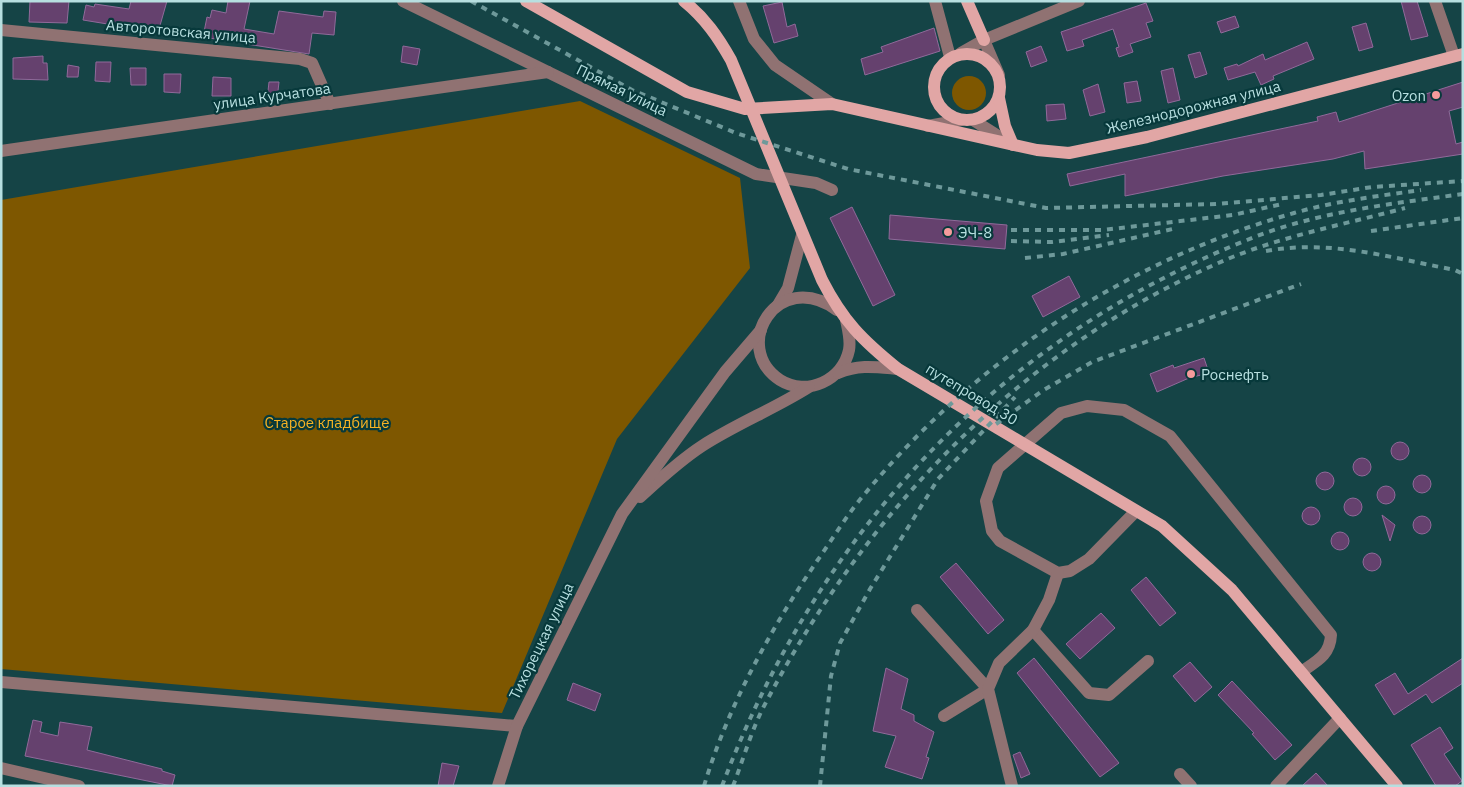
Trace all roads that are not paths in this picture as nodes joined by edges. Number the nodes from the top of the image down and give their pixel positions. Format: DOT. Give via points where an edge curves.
graph roads {
  1 [pos="403,1"];
  2 [pos="526,1"];
  3 [pos="684,1"];
  4 [pos="739,1"];
  5 [pos="935,1"];
  6 [pos="967,1"];
  7 [pos="1079,1"];
  8 [pos="1435,1"];
  9 [pos="1,30"];
  10 [pos="984,40"];
  11 [pos="956,55"];
  12 [pos="1458,55"];
  13 [pos="548,72"];
  14 [pos="999,75"];
  15 [pos="999,98"];
  16 [pos="330,104"];
  17 [pos="832,104"];
  18 [pos="967,120"];
  19 [pos="928,126"];
  20 [pos="1013,145"];
  21 [pos="1,152"];
  22 [pos="832,190"];
  23 [pos="802,235"];
  24 [pos="778,305"];
  25 [pos="837,310"];
  26 [pos="846,320"];
  27 [pos="761,330"];
  28 [pos="898,369"];
  29 [pos="836,374"];
  30 [pos="809,386"];
  31 [pos="1136,511"];
  32 [pos="622,514"];
  33 [pos="1058,573"];
  34 [pos="917,610"];
  35 [pos="1033,630"];
  36 [pos="1148,661"];
  37 [pos="1301,672"];
  38 [pos="1,682"];
  39 [pos="988,689"];
  40 [pos="944,716"];
  41 [pos="1340,718"];
  42 [pos="517,726"];
  43 [pos="1,768"];
  44 [pos="1180,774"];
  45 [pos="1012,785"];
  46 [pos="78,786"];
  47 [pos="498,786"];
  48 [pos="1191,786"];
  49 [pos="1276,786"];
  50 [pos="1397,786"];
  1 -- 13 [label="street, Прямая улица"];
  2 -- 17 [label="main road, Железнодорожная улица" via="687,92 745,109"];
  3 -- 23 [label="main road, путепровод 30" via="701,15 731,60"];
  4 -- 17 [label="street" via="754,39 775,65"];
  5 -- 11 [label="street"];
  6 -- 10 [label="main road"];
  7 -- 10 [label="street"];
  8 -- 12 [label="street"];
  9 -- 16 [label="street, Авторотовская улица" via="300,59 312,63"];
  10 -- 11 [label="street"];
  10 -- 14 [label="street"];
  11 -- 14 [label="main road" via="973,53 984,57"];
  11 -- 18 [label="main road" via="941,65 933,87 941,108 950,116"];
  12 -- 20 [label="main road, Железнодорожная улица" via="1147,137 1069,153"];
  13 -- 16 [label="street, улица Курчатова"];
  13 -- 22 [label="street, Прямая улица" via="756,174 816,183"];
  14 -- 15 [label="main road"];
  15 -- 18 [label="main road" via="984,116"];
  15 -- 20 [label="main road"];
  16 -- 21 [label="street, улица Курчатова"];
  17 -- 19 [label="main road, Железнодорожная улица"];
  18 -- 19 [label="street"];
  18 -- 20 [label="street"];
  19 -- 20 [label="main road, Железнодорожная улица"];
  23 -- 24 [label="street" via="788,288"];
  23 -- 25 [label="main road, путепровод 30"];
  24 -- 25 [label="street" via="792,298 808,296 824,300"];
  24 -- 27 [label="street" via="767,316"];
  25 -- 26 [label="main road, путепровод 30"];
  26 -- 28 [label="main road, путепровод 30" via="867,344"];
  26 -- 29 [label="street" via="849,349 845,363"];
  27 -- 30 [label="street" via="762,358 770,371 794,386"];
  27 -- 32 [label="street" via="719,379"];
  28 -- 29 [label="street" via="851,367"];
  28 -- 31 [label="main road, путепровод 30"];
  29 -- 30 [label="street"];
  30 -- 32 [label="street" via="782,404 703,445"];
  31 -- 33 [label="street" via="1089,559 1070,571"];
  31 -- 37 [label="main road, путепровод 30" via="1162,526 1232,590"];
  32 -- 42 [label="street, Тихорецкая улица"];
  33 -- 35 [label="street" via="1049,600"];
  33 -- 37 [label="street" via="1000,541 992,531 986,501 998,468 1061,413 1087,406 1124,410 1170,436 1331,635 1330,646 1324,656"];
  34 -- 39 [label="street"];
  35 -- 36 [label="street" via="1085,689 1099,696 1109,695"];
  35 -- 39 [label="street" via="999,664"];
  37 -- 41 [label="main road, путепровод 30"];
  38 -- 42 [label="street"];
  39 -- 40 [label="street"];
  39 -- 45 [label="street"];
  41 -- 49 [label="street"];
  41 -- 50 [label="main road, путепровод 30"];
  42 -- 47 [label="street, Тихорецкая улица"];
  43 -- 46 [label="street"];
  44 -- 48 [label="street"];
}
